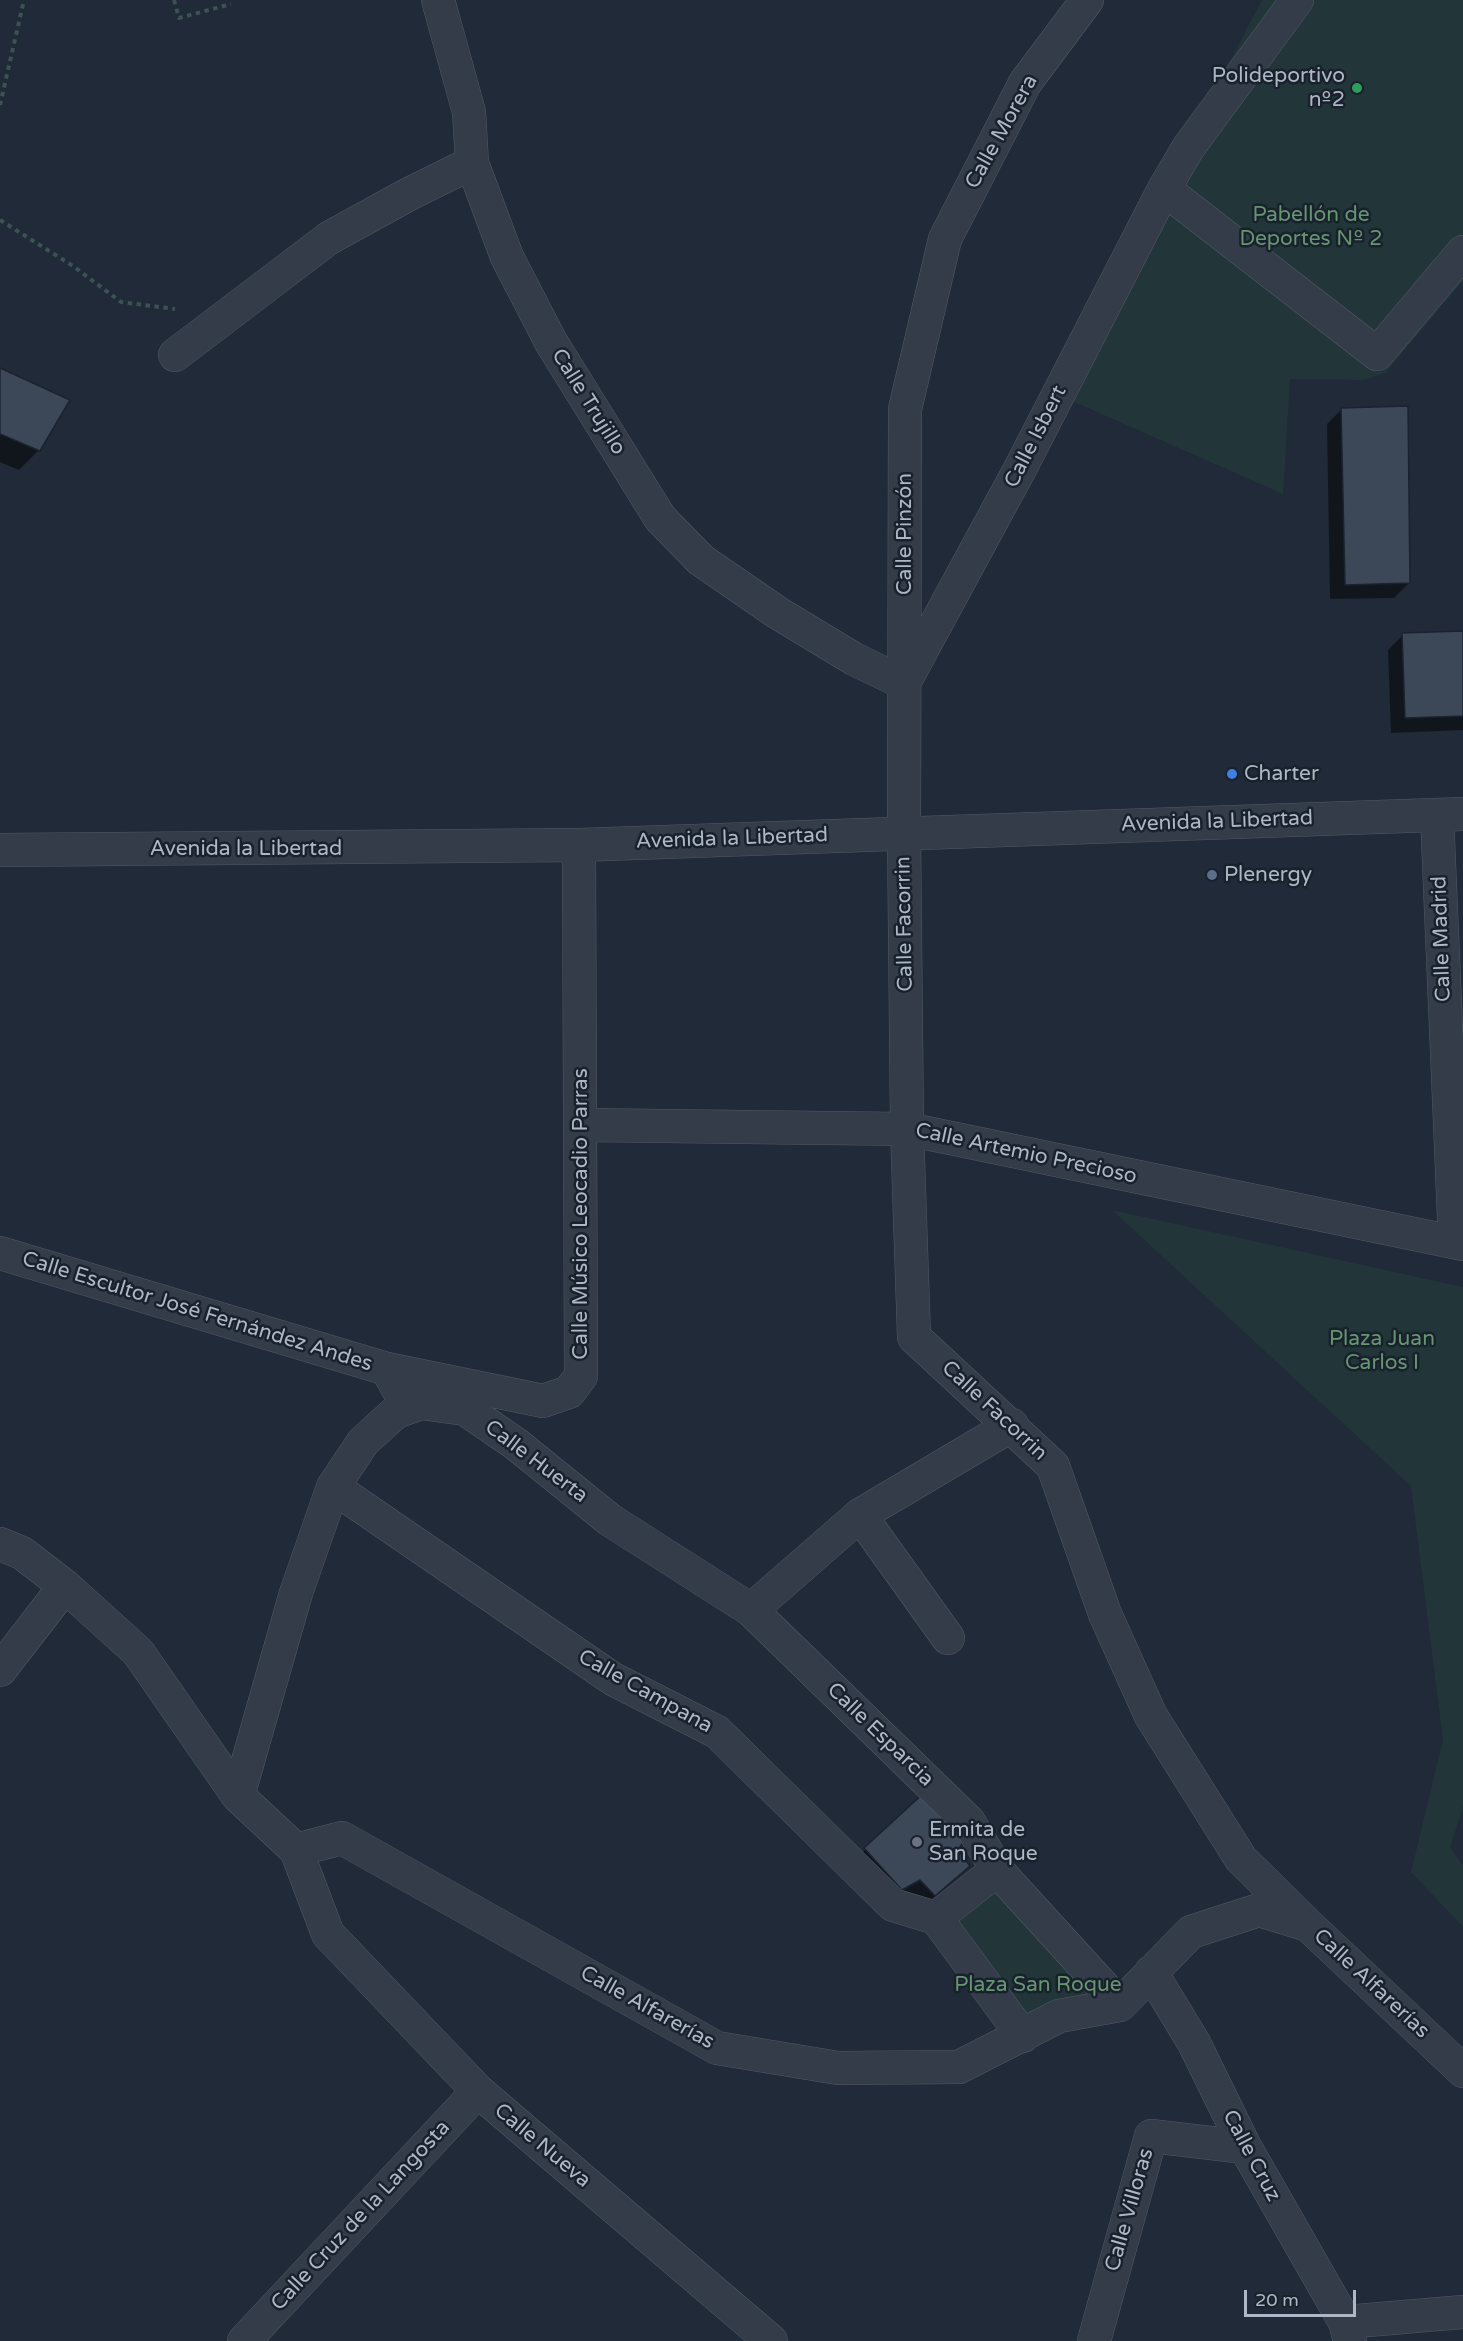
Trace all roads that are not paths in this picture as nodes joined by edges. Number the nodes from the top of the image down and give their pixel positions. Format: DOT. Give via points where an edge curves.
graph roads {
  1 [pos="438,0"];
  2 [pos="1087,0"];
  3 [pos="1297,0"];
  4 [pos="471,163"];
  5 [pos="1164,189"];
  6 [pos="945,239"];
  7 [pos="1463,252"];
  8 [pos="175,355"];
  9 [pos="904,683"];
  10 [pos="1450,814"];
  11 [pos="904,833"];
  12 [pos="579,845"];
  13 [pos="0,850"];
  14 [pos="582,1125"];
  15 [pos="907,1129"];
  16 [pos="1459,1243"];
  17 [pos="0,1252"];
  18 [pos="387,1369"];
  19 [pos="407,1408"];
  20 [pos="1012,1425"];
  21 [pos="333,1486"];
  22 [pos="860,1515"];
  23 [pos="0,1544"];
  24 [pos="65,1586"];
  25 [pos="751,1610"];
  26 [pos="948,1638"];
  27 [pos="0,1670"];
  28 [pos="238,1796"];
  29 [pos="296,1850"];
  30 [pos="997,1870"];
  31 [pos="936,1918"];
  32 [pos="1308,1925"];
  33 [pos="1150,1972"];
  34 [pos="1120,2005"];
  35 [pos="1023,2036"];
  36 [pos="1461,2066"];
  37 [pos="478,2091"];
  38 [pos="1245,2147"];
  39 [pos="1463,2312"];
  40 [pos="1347,2332"];
  41 [pos="244,2341"];
  42 [pos="771,2341"];
  43 [pos="1094,2341"];
  1 -- 4 [label="street, Calle Trujillo" via="469,112"];
  2 -- 6 [label="street, Calle Morera" via="1025,83"];
  3 -- 5 [label="street, Calle Isbert" via="1188,148"];
  4 -- 8 [label="street" via="329,238"];
  4 -- 9 [label="street, Calle Trujillo" via="507,257 551,342 660,518 700,560 778,613 854,659"];
  5 -- 7 [label="street" via="1377,354"];
  5 -- 9 [label="street, Calle Isbert"];
  6 -- 9 [label="street, Calle Pinzón" via="905,409"];
  9 -- 11 [label="street, Calle Pinzón"];
  10 -- 11 [label="street, Avenida la Libertad"];
  10 -- 16 [label="street, Calle Madrid"];
  11 -- 12 [label="street, Avenida la Libertad"];
  11 -- 15 [label="street, Calle Facorrin"];
  12 -- 13 [label="street, Avenida la Libertad"];
  12 -- 14 [label="street, Calle Músico Leocadio Parras"];
  14 -- 15 [label="street, Calle Artemio Precioso"];
  14 -- 18 [label="street, Calle Músico Leocadio Parras" via="581,1376 569,1392 543,1401"];
  15 -- 16 [label="street, Calle Artemio Precioso"];
  15 -- 20 [label="street, Calle Facorrin" via="914,1337"];
  17 -- 18 [label="street, Calle Escultor José Fernández Andes"];
  18 -- 19 [label="street, Calle Escultor José Fernández Andes"];
  19 -- 21 [label="street, Calle Huerta" via="396,1412 363,1442"];
  19 -- 25 [label="street, Calle Huerta" via="421,1403 465,1409 516,1444 610,1520"];
  20 -- 22 [label="street"];
  20 -- 32 [label="street, Calle Facorrin" via="1053,1466 1105,1614 1151,1716 1241,1859"];
  21 -- 28 [label="street, Calle Huerta" via="296,1593"];
  21 -- 31 [label="street, Calle Campana" via="613,1679 717,1732 893,1905"];
  22 -- 25 [label="street"];
  22 -- 26 [label="street"];
  23 -- 24 [label="street" via="22,1553"];
  24 -- 27 [label="street"];
  24 -- 28 [label="street" via="138,1652"];
  25 -- 30 [label="street, Calle Esparcia" via="969,1822"];
  28 -- 29 [label="street"];
  29 -- 35 [label="street, Calle Alfarerías" via="342,1838 717,2048 838,2068 959,2067"];
  29 -- 37 [label="street, Calle Nueva" via="328,1934"];
  30 -- 31 [label="street"];
  30 -- 34 [label="street, Calle Esparcia"];
  31 -- 35 [label="street"];
  32 -- 33 [label="street, Calle Alfarerías" via="1259,1910 1191,1932"];
  32 -- 36 [label="street, Calle Alfarerías"];
  33 -- 34 [label="street, Calle Alfarerías"];
  33 -- 38 [label="street, Calle Cruz" via="1194,2043"];
  34 -- 35 [label="street, Calle Alfarerías" via="1059,2016"];
  37 -- 41 [label="street, Calle Cruz de la Langosta"];
  37 -- 42 [label="street, Calle Nueva"];
  38 -- 40 [label="street, Calle Cruz"];
  38 -- 43 [label="street, Calle Villoras" via="1151,2136"];
  39 -- 40 [label="street"];
}
